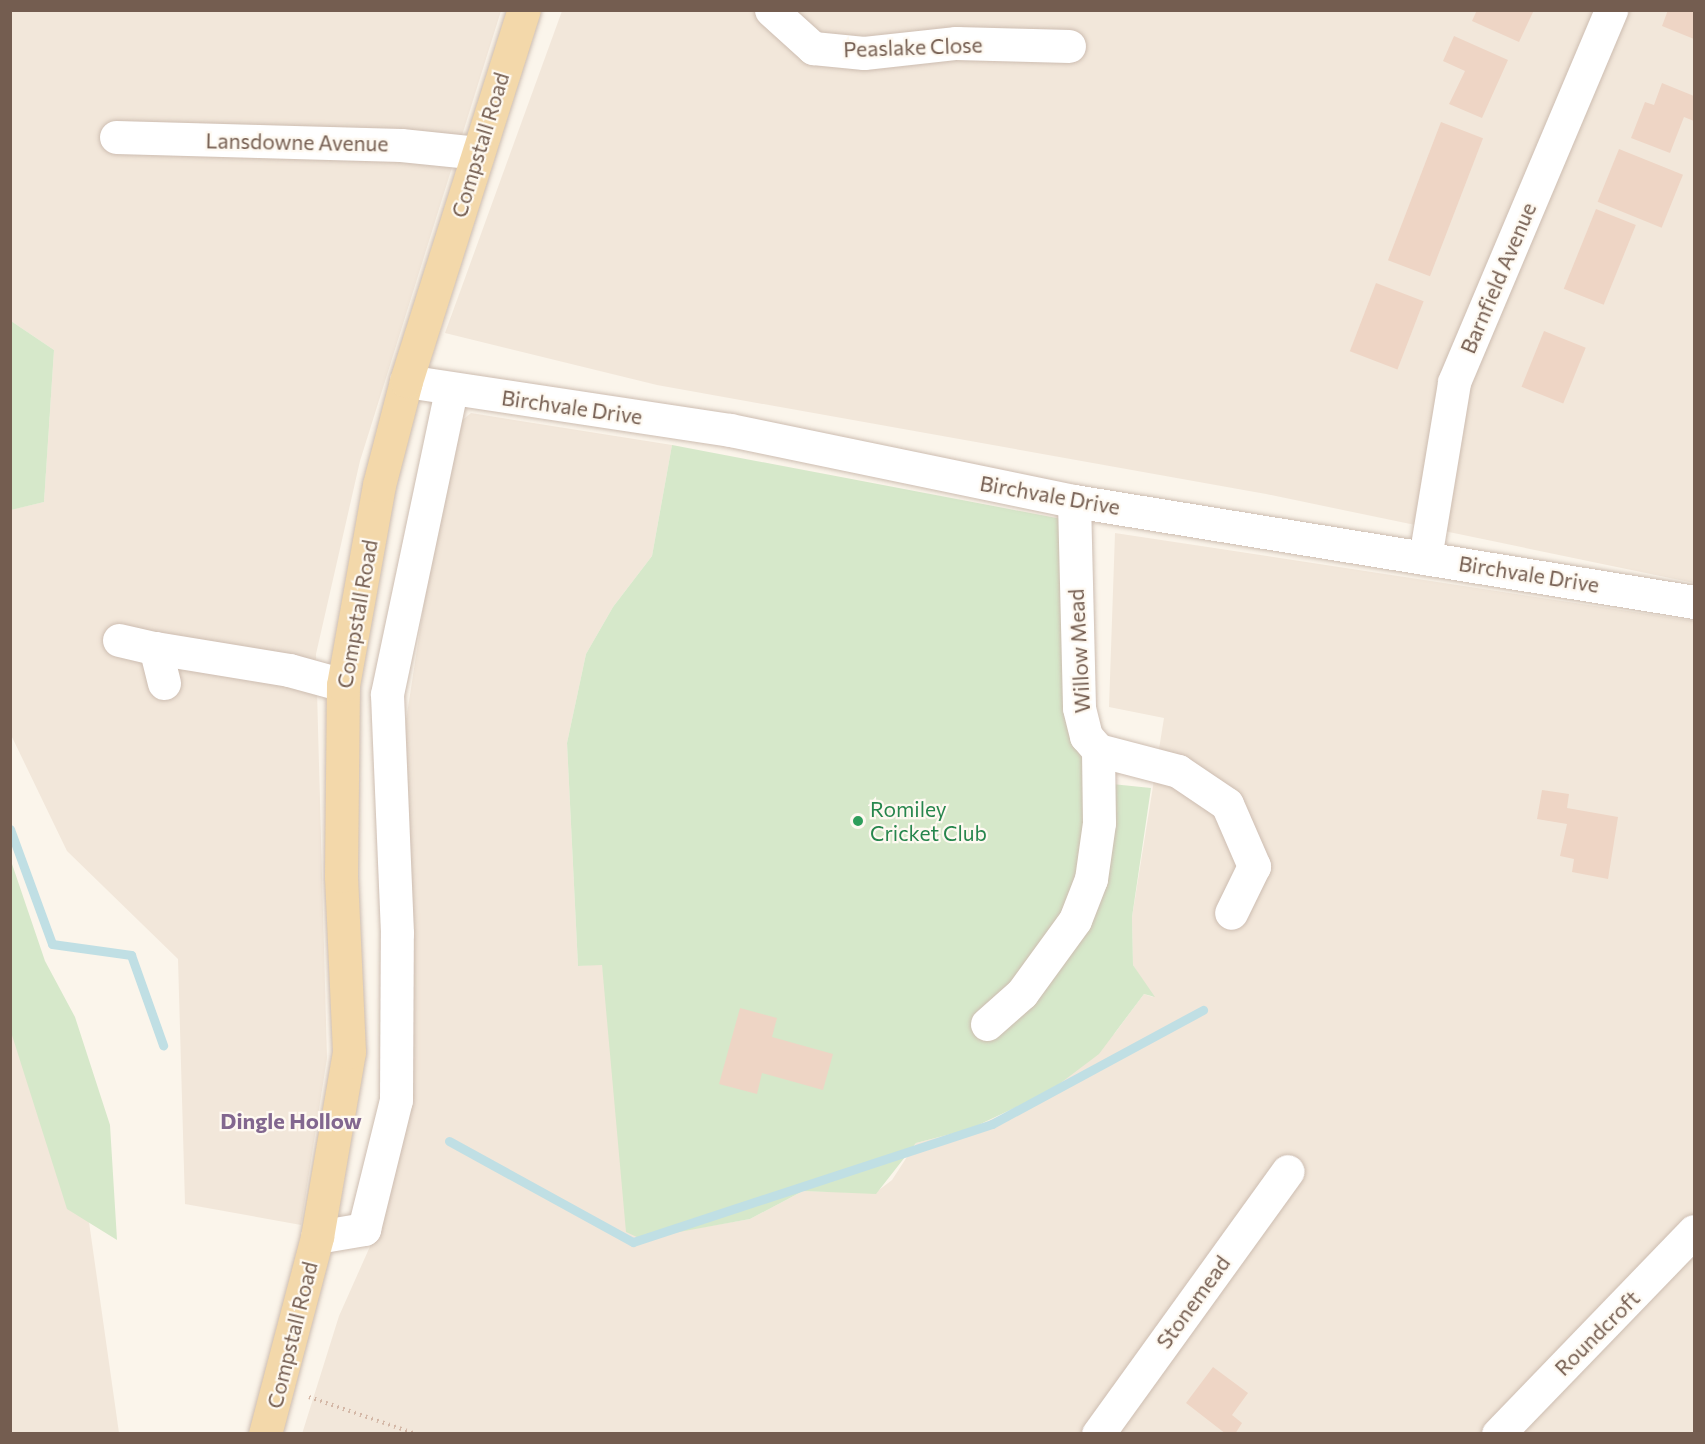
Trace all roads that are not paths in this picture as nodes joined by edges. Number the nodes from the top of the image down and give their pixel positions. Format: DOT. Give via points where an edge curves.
graph roads {
  1 [pos="524,10"];
  2 [pos="771,10"];
  3 [pos="1611,10"];
  4 [pos="1070,46"];
  5 [pos="116,137"];
  6 [pos="478,153"];
  7 [pos="406,381"];
  8 [pos="451,389"];
  9 [pos="1074,501"];
  10 [pos="1425,558"];
  11 [pos="1695,602"];
  12 [pos="119,640"];
  13 [pos="155,648"];
  14 [pos="164,683"];
  15 [pos="343,685"];
  16 [pos="1098,750"];
  17 [pos="1232,913"];
  18 [pos="987,1024"];
  19 [pos="1288,1171"];
  20 [pos="1695,1231"];
  21 [pos="317,1237"];
  22 [pos="266,1434"];
  23 [pos="1098,1434"];
  24 [pos="1498,1434"];
  1 -- 6 [label="main road, Compstall Road"];
  2 -- 4 [label="street, Peaslake Close" via="813,48 864,53 956,43"];
  3 -- 10 [label="street, Barnfield Avenue" via="1454,382"];
  5 -- 6 [label="street, Lansdowne Avenue" via="400,145"];
  6 -- 7 [label="main road, Compstall Road"];
  7 -- 8 [label="street, Birchvale Drive"];
  7 -- 15 [label="main road, Compstall Road" via="379,485"];
  8 -- 9 [label="street, Birchvale Drive" via="730,430"];
  8 -- 21 [label="street, Compstall Road" via="387,694 397,933 396,1100 364,1229"];
  9 -- 10 [label="street, Birchvale Drive"];
  9 -- 16 [label="street, Willow Mead" via="1079,708 1086,736"];
  10 -- 11 [label="street, Birchvale Drive"];
  12 -- 13 [label="street"];
  13 -- 14 [label="street"];
  13 -- 15 [label="street" via="289,670"];
  15 -- 21 [label="main road, Compstall Road" via="341,876 349,1052"];
  16 -- 17 [label="street" via="1178,771 1227,804 1254,866"];
  16 -- 18 [label="street" via="1093,868 1075,920 1022,993"];
  19 -- 23 [label="street, Stonemead"];
  20 -- 24 [label="street, Roundcroft"];
  21 -- 22 [label="main road, Compstall Road"];
}
